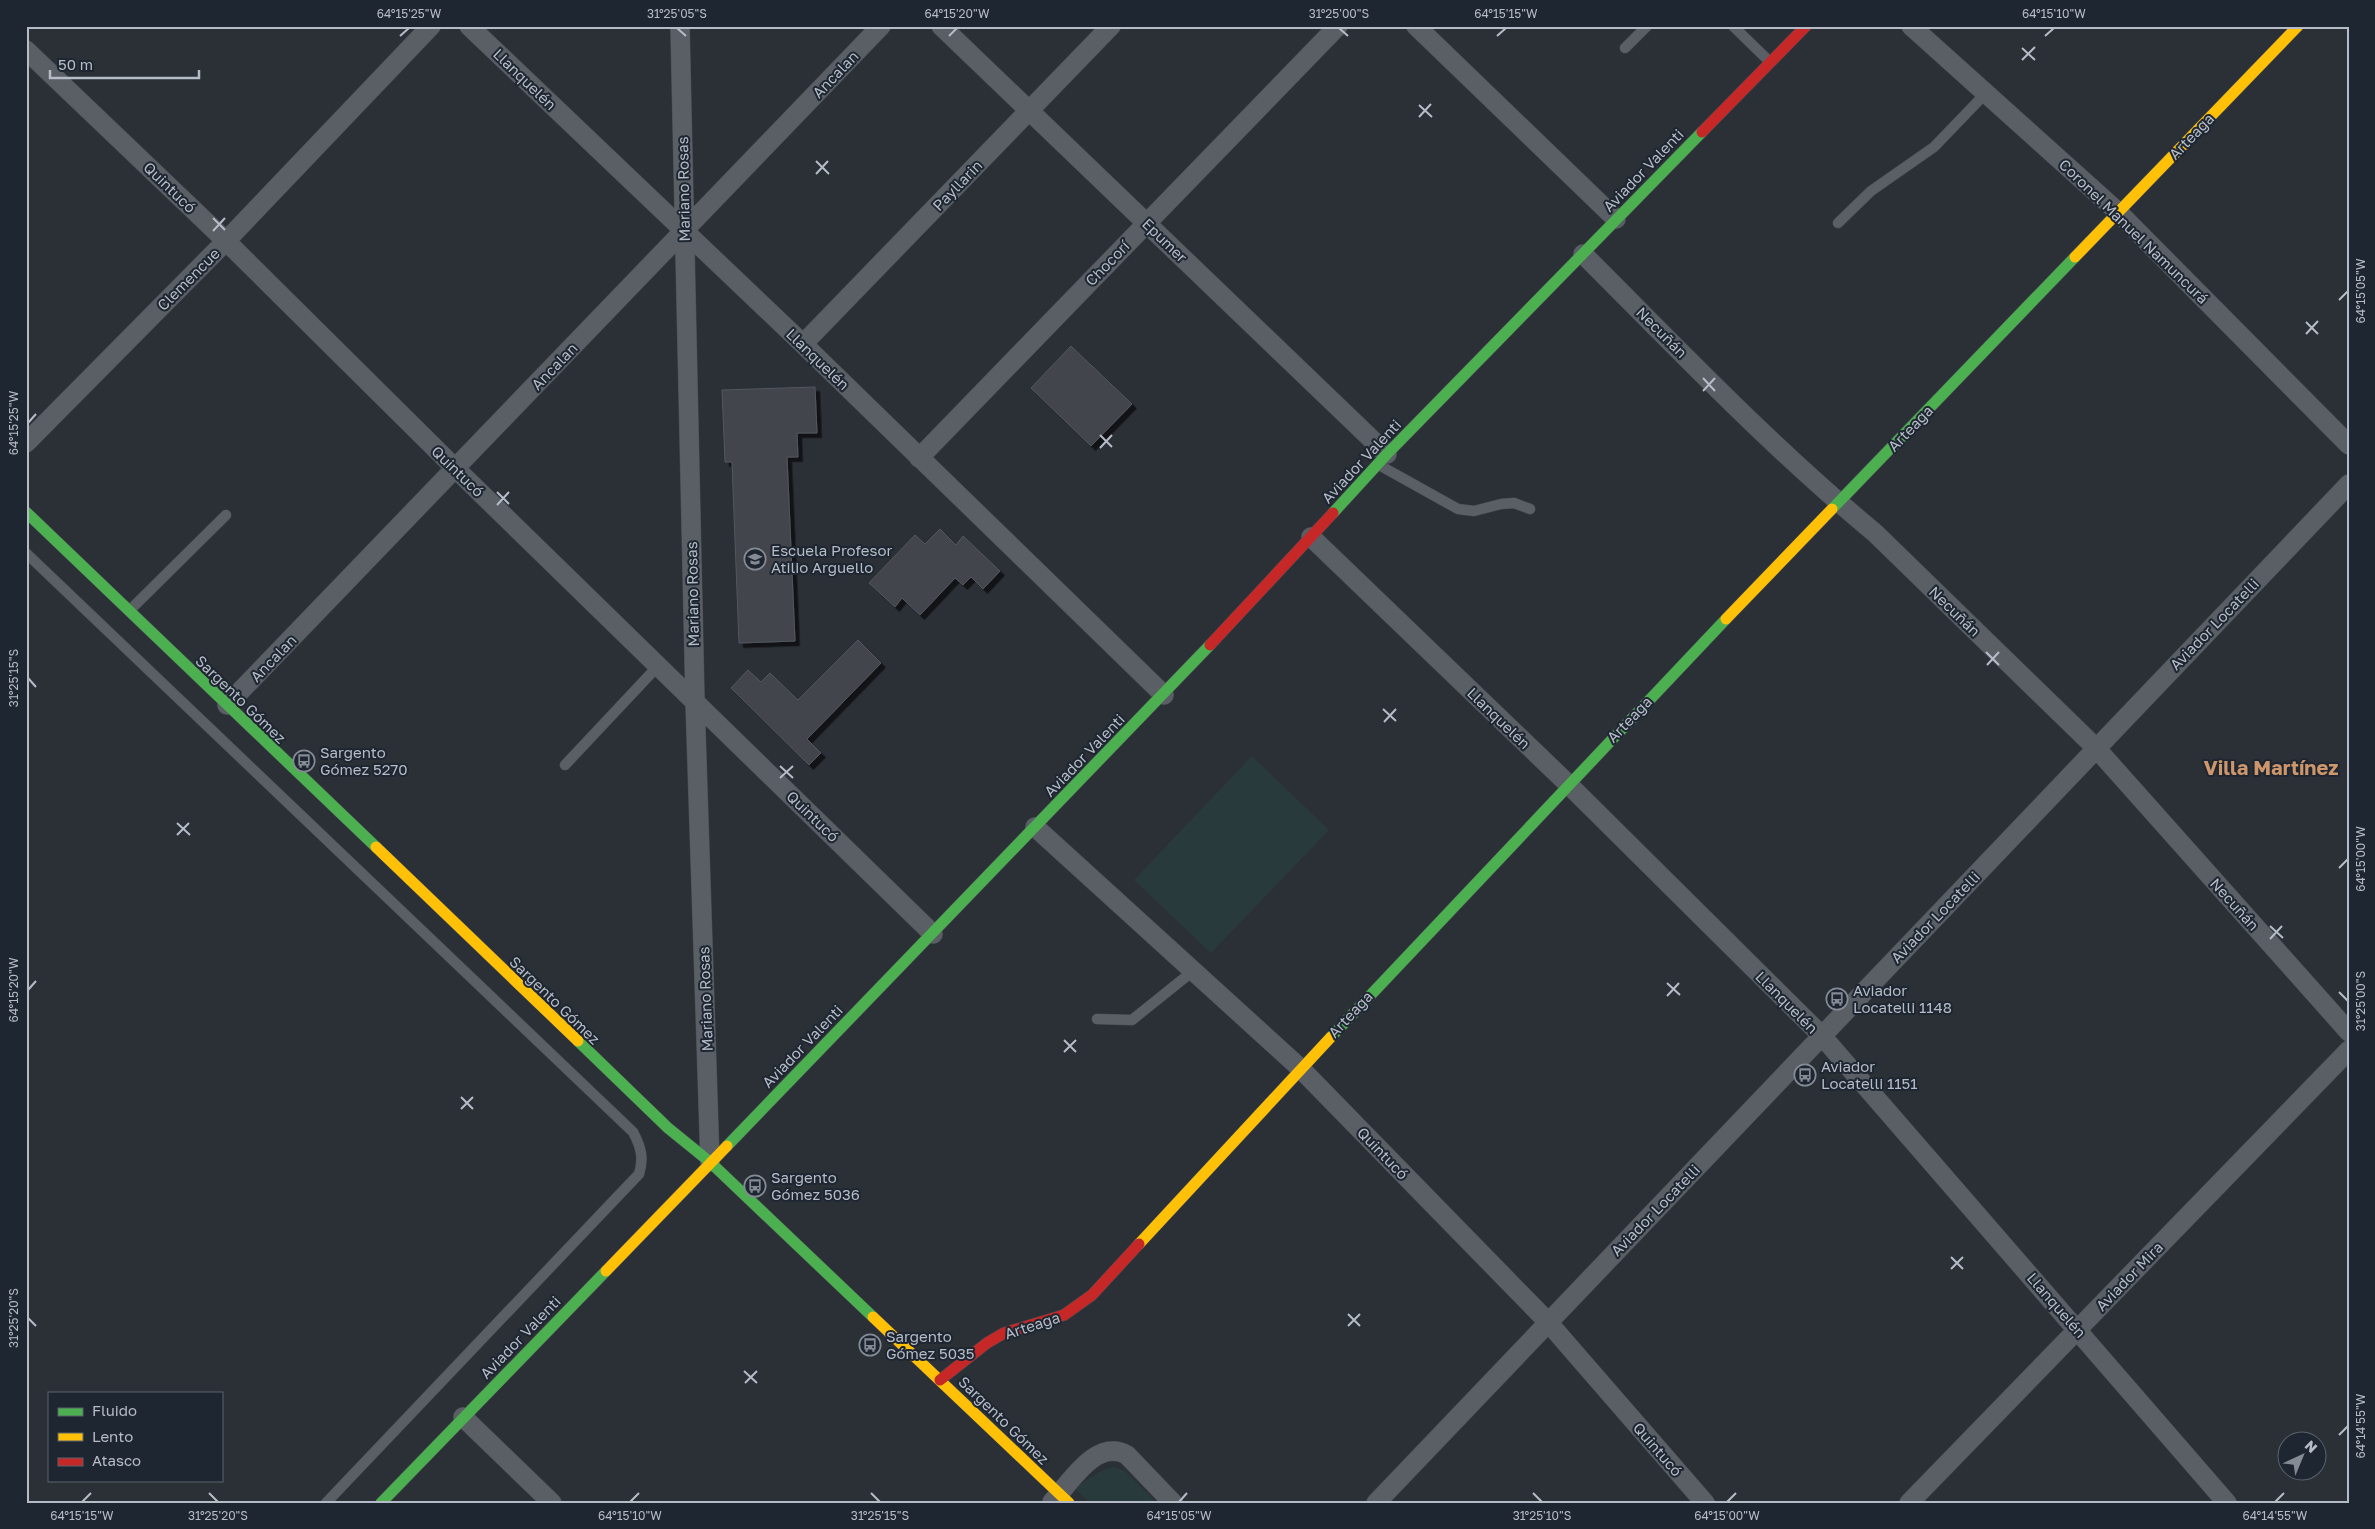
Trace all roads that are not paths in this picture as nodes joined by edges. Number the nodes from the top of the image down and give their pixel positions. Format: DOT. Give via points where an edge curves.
graph roads {
  1 [pos="431,26"];
  2 [pos="469,26"];
  3 [pos="680,26"];
  4 [pos="881,26"];
  5 [pos="941,26"];
  6 [pos="1111,26"];
  7 [pos="1338,26"];
  8 [pos="1416,26"];
  9 [pos="1648,26"];
  10 [pos="1733,26"];
  11 [pos="1806,26"];
  12 [pos="1911,26"];
  13 [pos="2298,26"];
  14 [pos="1625,48"];
  15 [pos="26,50"];
  16 [pos="1770,62"];
  17 [pos="1984,94"];
  18 [pos="1031,110"];
  19 [pos="2118,212"];
  20 [pos="1616,219"];
  21 [pos="1146,222"];
  22 [pos="1838,223"];
  23 [pos="683,230"];
  24 [pos="226,240"];
  25 [pos="1583,254"];
  26 [pos="803,344"];
  27 [pos="26,443"];
  28 [pos="2349,445"];
  29 [pos="919,458"];
  30 [pos="1383,459"];
  31 [pos="456,469"];
  32 [pos="2349,484"];
  33 [pos="1838,502"];
  34 [pos="1530,509"];
  35 [pos="26,512"];
  36 [pos="226,515"];
  37 [pos="1311,537"];
  38 [pos="26,554"];
  39 [pos="129,611"];
  40 [pos="658,666"];
  41 [pos="1164,695"];
  42 [pos="695,701"];
  43 [pos="227,706"];
  44 [pos="2096,748"];
  45 [pos="565,765"];
  46 [pos="1567,783"];
  47 [pos="1035,827"];
  48 [pos="933,934"];
  49 [pos="1193,970"];
  50 [pos="1097,1019"];
  51 [pos="2349,1032"];
  52 [pos="1822,1036"];
  53 [pos="2349,1050"];
  54 [pos="1300,1068"];
  55 [pos="710,1162"];
  56 [pos="1547,1321"];
  57 [pos="2077,1329"];
  58 [pos="940,1380"];
  59 [pos="463,1417"];
  60 [pos="1060,1500"];
  61 [pos="326,1503"];
  62 [pos="381,1503"];
  63 [pos="552,1503"];
  64 [pos="1173,1503"];
  65 [pos="1376,1503"];
  66 [pos="1705,1503"];
  67 [pos="1909,1503"];
  68 [pos="2227,1503"];
  1 -- 24 [label="street, Clemencue"];
  2 -- 23 [label="street, Llanquelén"];
  3 -- 23 [label="street, Mariano Rosas"];
  4 -- 23 [label="street, Ancalan"];
  5 -- 18 [label="street, Epumer"];
  6 -- 18 [label="street, Payllarin"];
  7 -- 21 [label="street, Chocorí"];
  8 -- 20 [label="street"];
  9 -- 14 [label="lane"];
  10 -- 16 [label="lane"];
  11 -- 16 [label="street, Aviador Valenti"];
  12 -- 17 [label="street, Coronel Manuel Namuncurá"];
  13 -- 19 [label="street, Arteaga"];
  15 -- 24 [label="street, Quintucó"];
  16 -- 20 [label="street, Aviador Valenti"];
  17 -- 19 [label="street, Coronel Manuel Namuncurá"];
  17 -- 22 [label="lane" via="1934,147 1871,191"];
  18 -- 21 [label="street, Epumer"];
  18 -- 26 [label="street, Payllarin"];
  19 -- 28 [label="street, Coronel Manuel Namuncurá"];
  19 -- 33 [label="street, Arteaga"];
  20 -- 25 [label="street, Aviador Valenti"];
  21 -- 29 [label="street, Chocorí"];
  21 -- 30 [label="street, Epumer"];
  23 -- 26 [label="street, Llanquelén"];
  23 -- 31 [label="street, Ancalan"];
  23 -- 42 [label="street, Mariano Rosas"];
  24 -- 27 [label="street, Clemencue"];
  24 -- 31 [label="street, Quintucó"];
  25 -- 30 [label="street, Aviador Valenti"];
  25 -- 33 [label="street, Necuñán"];
  26 -- 29 [label="street, Llanquelén"];
  29 -- 41 [label="street, Llanquelén"];
  30 -- 34 [label="lane" via="1458,509 1474,511 1514,503"];
  30 -- 37 [label="street, Aviador Valenti"];
  31 -- 40 [label="street, Quintucó"];
  31 -- 43 [label="street, Ancalan"];
  32 -- 44 [label="street, Aviador Locatelli"];
  33 -- 44 [label="street, Necuñán" via="1875,533"];
  33 -- 46 [label="street, Arteaga"];
  35 -- 39 [label="street, Sargento Gómez"];
  36 -- 39 [label="lane"];
  37 -- 41 [label="street, Aviador Valenti"];
  37 -- 46 [label="street, Llanquelén"];
  38 -- 61 [label="lane" via="633,1132 639,1143 643,1161 639,1174"];
  39 -- 43 [label="street, Sargento Gómez"];
  40 -- 42 [label="street, Quintucó"];
  40 -- 45 [label="lane"];
  41 -- 47 [label="street, Aviador Valenti"];
  42 -- 48 [label="street, Quintucó"];
  42 -- 55 [label="street, Mariano Rosas"];
  43 -- 55 [label="street, Sargento Gómez" via="668,1128"];
  44 -- 51 [label="street, Necuñán"];
  44 -- 52 [label="street, Aviador Locatelli"];
  46 -- 52 [label="street, Llanquelén"];
  46 -- 54 [label="street, Arteaga"];
  47 -- 48 [label="street, Aviador Valenti"];
  47 -- 49 [label="street, Quintucó"];
  48 -- 55 [label="street, Aviador Valenti"];
  49 -- 50 [label="lane" via="1132,1020"];
  49 -- 54 [label="street, Quintucó"];
  52 -- 56 [label="street, Aviador Locatelli"];
  52 -- 57 [label="street, Llanquelén"];
  53 -- 57 [label="street, Aviador Mira"];
  54 -- 56 [label="street, Quintucó"];
  54 -- 58 [label="street, Arteaga" via="1092,1295 1064,1315 1004,1333"];
  55 -- 58 [label="street, Sargento Gómez"];
  55 -- 59 [label="street, Aviador Valenti"];
  56 -- 65 [label="street, Aviador Locatelli"];
  56 -- 66 [label="street, Quintucó"];
  57 -- 67 [label="street, Aviador Mira"];
  57 -- 68 [label="street, Llanquelén"];
  58 -- 60 [label="street, Sargento Gómez"];
  59 -- 62 [label="street, Aviador Valenti"];
  59 -- 63 [label="street"];
  60 -- 64 [label="street" via="1091,1458 1106,1451 1119,1450 1128,1455"];
}
